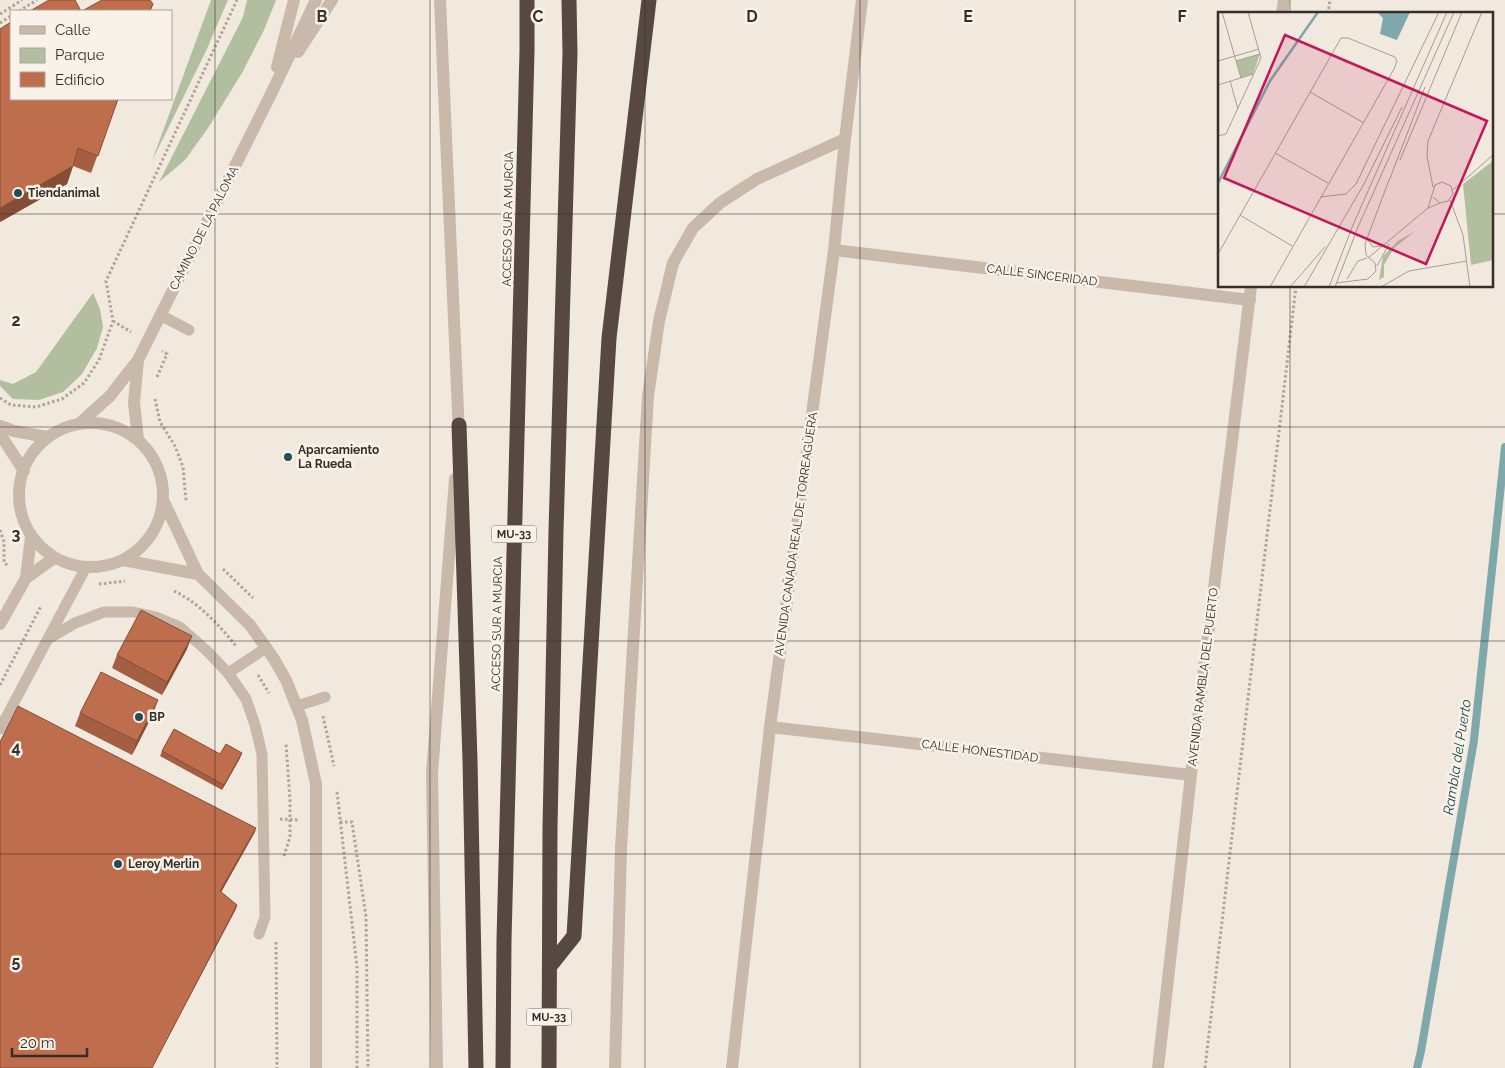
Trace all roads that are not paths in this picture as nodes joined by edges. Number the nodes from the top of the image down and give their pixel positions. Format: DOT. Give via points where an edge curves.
graph roads {
  1 [pos="294,0"];
  2 [pos="316,0"];
  3 [pos="332,0"];
  4 [pos="433,0"];
  5 [pos="526,0"];
  6 [pos="569,0"];
  7 [pos="649,0"];
  8 [pos="862,0"];
  9 [pos="441,6"];
  10 [pos="270,96"];
  11 [pos="845,139"];
  12 [pos="834,250"];
  13 [pos="1251,288"];
  14 [pos="1250,300"];
  15 [pos="160,315"];
  16 [pos="188,330"];
  17 [pos="138,360"];
  18 [pos="80,424"];
  19 [pos="459,425"];
  20 [pos="0,426"];
  21 [pos="0,434"];
  22 [pos="47,437"];
  23 [pos="138,439"];
  24 [pos="24,471"];
  25 [pos="164,502"];
  26 [pos="31,536"];
  27 [pos="54,558"];
  28 [pos="122,560"];
  29 [pos="86,567"];
  30 [pos="198,574"];
  31 [pos="26,578"];
  32 [pos="0,624"];
  33 [pos="48,639"];
  34 [pos="266,648"];
  35 [pos="228,673"];
  36 [pos="325,697"];
  37 [pos="297,706"];
  38 [pos="770,727"];
  39 [pos="0,729"];
  40 [pos="1191,775"];
  41 [pos="259,934"];
  42 [pos="550,966"];
  43 [pos="316,1068"];
  44 [pos="437,1068"];
  45 [pos="476,1068"];
  46 [pos="503,1068"];
  47 [pos="549,1068"];
  48 [pos="615,1068"];
  49 [pos="732,1068"];
  50 [pos="1158,1068"];
  1 -- 10 [label="street, CAMINO DE LA PALOMA"];
  2 -- 10 [label="street, CAMINO DE LA PALOMA"];
  3 -- 10 [label="street, CAMINO DE LA PALOMA"];
  4 -- 9 [label="street"];
  5 -- 46 [label="highway, ACCESO SUR A MURCIA / MU-33"];
  6 -- 42 [label="highway, MU-33" via="556,522"];
  7 -- 42 [label="highway" via="609,338 574,936"];
  8 -- 11 [label="street, AVENIDA CAÑADA REAL DE TORREAGÜERA"];
  9 -- 19 [label="street"];
  10 -- 15 [label="street, CAMINO DE LA PALOMA"];
  11 -- 12 [label="street, AVENIDA CAÑADA REAL DE TORREAGÜERA"];
  11 -- 48 [label="street" via="757,179 720,203 693,228 670,273 659,320 648,396 621,849"];
  12 -- 14 [label="street, CALLE SINCERIDAD"];
  12 -- 38 [label="street, AVENIDA CAÑADA REAL DE TORREAGÜERA"];
  13 -- 14 [label="street, AVENIDA RAMBLA DEL PUERTO"];
  14 -- 40 [label="street, AVENIDA RAMBLA DEL PUERTO"];
  15 -- 16 [label="lane"];
  15 -- 17 [label="street, CAMINO DE LA PALOMA"];
  17 -- 18 [label="street, CAMINO DE LA PALOMA" via="110,396"];
  17 -- 23 [label="street, CAMINO DE LA PALOMA" via="134,403"];
  18 -- 22 [label="street"];
  18 -- 23 [label="street" via="93,422 117,427"];
  19 -- 44 [label="street" via="432,773"];
  19 -- 45 [label="highway"];
  20 -- 22 [label="street"];
  21 -- 24 [label="street"];
  22 -- 24 [label="street" via="30,455"];
  23 -- 25 [label="street" via="153,457 162,478"];
  24 -- 26 [label="street" via="20,482 20,510"];
  25 -- 28 [label="street" via="157,526 143,546"];
  25 -- 30 [label="street"];
  26 -- 27 [label="street"];
  26 -- 31 [label="street"];
  27 -- 29 [label="street"];
  27 -- 31 [label="street"];
  28 -- 29 [label="street"];
  28 -- 30 [label="street"];
  29 -- 33 [label="lane"];
  30 -- 34 [label="street" via="250,625"];
  31 -- 32 [label="street"];
  33 -- 35 [label="lane" via="104,612 133,612 180,627"];
  33 -- 39 [label="lane"];
  34 -- 35 [label="lane"];
  34 -- 37 [label="street" via="286,680"];
  35 -- 41 [label="lane" via="246,699 262,754 265,917"];
  36 -- 37 [label="lane"];
  37 -- 43 [label="street" via="316,784"];
  38 -- 40 [label="street, CALLE HONESTIDAD"];
  38 -- 49 [label="street, AVENIDA CAÑADA REAL DE TORREAGÜERA"];
  40 -- 50 [label="street, AVENIDA RAMBLA DEL PUERTO"];
  42 -- 47 [label="highway, MU-33"];
}
